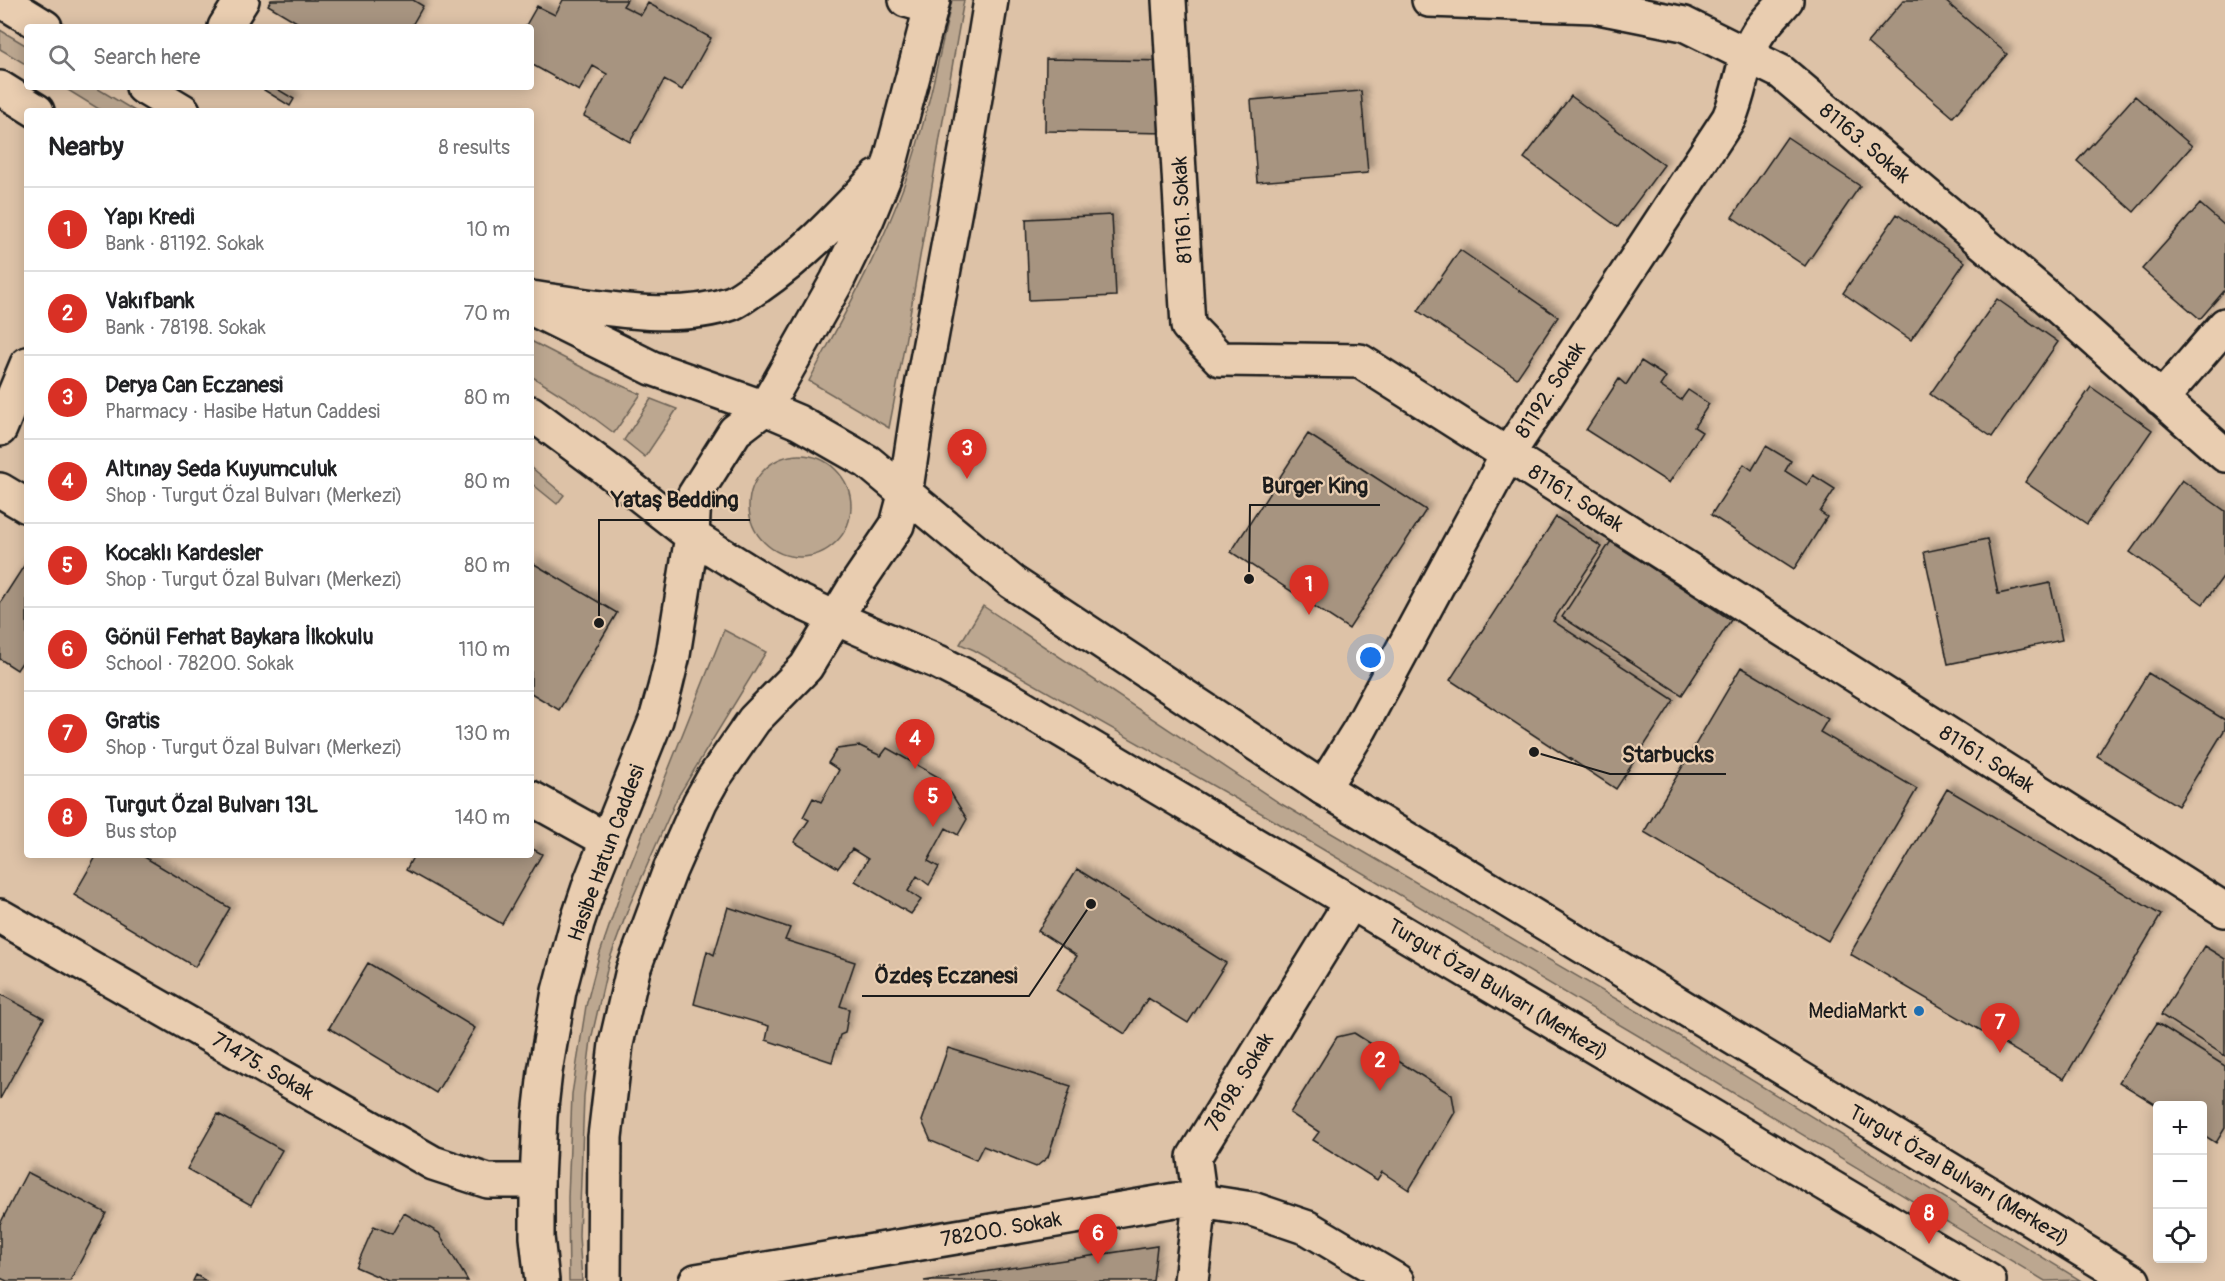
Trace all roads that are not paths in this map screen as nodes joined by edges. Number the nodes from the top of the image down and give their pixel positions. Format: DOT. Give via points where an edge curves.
graph roads {
  1 [pos="1,0"];
  2 [pos="242,0"];
  3 [pos="991,0"];
  4 [pos="1169,0"];
  5 [pos="1429,0"];
  6 [pos="1786,0"];
  7 [pos="923,2"];
  8 [pos="1594,3"];
  9 [pos="40,24"];
  10 [pos="227,24"];
  11 [pos="1749,56"];
  12 [pos="0,88"];
  13 [pos="151,90"];
  14 [pos="181,101"];
  15 [pos="32,108"];
  16 [pos="890,163"];
  17 [pos="534,298"];
  18 [pos="534,309"];
  19 [pos="2225,325"];
  20 [pos="24,371"];
  21 [pos="2161,399"];
  22 [pos="765,408"];
  23 [pos="534,415"];
  24 [pos="0,429"];
  25 [pos="1508,454"];
  26 [pos="2225,455"];
  27 [pos="0,490"];
  28 [pos="905,495"];
  29 [pos="24,504"];
  30 [pos="692,536"];
  31 [pos="835,618"];
  32 [pos="1323,788"];
  33 [pos="534,800"];
  34 [pos="607,840"];
  35 [pos="1351,902"];
  36 [pos="2225,910"];
  37 [pos="0,916"];
  38 [pos="537,1181"];
  39 [pos="1200,1201"];
  40 [pos="542,1281"];
  41 [pos="604,1281"];
  42 [pos="696,1281"];
  43 [pos="1191,1281"];
  44 [pos="1397,1281"];
  45 [pos="1989,1281"];
  46 [pos="2133,1281"];
  1 -- 9 [label="main road"];
  2 -- 10 [label="main road"];
  3 -- 28 [label="main road"];
  4 -- 25 [label="main road, 81161. Sokak" via="1188,326 1220,359 1360,361"];
  5 -- 8 [label="main road, 81163. Sokak"];
  6 -- 11 [label="main road, 81192. Sokak" via="1758,33"];
  7 -- 16 [label="main road" via="907,102"];
  8 -- 11 [label="main road, 81163. Sokak" via="1684,24"];
  11 -- 21 [label="main road, 81163. Sokak" via="1781,72 2046,296"];
  11 -- 25 [label="main road, 81192. Sokak" via="1729,118"];
  12 -- 15 [label="main road"];
  13 -- 14 [label="main road"];
  16 -- 17 [label="main road" via="813,244 735,302 680,312 632,312"];
  16 -- 22 [label="main road" via="837,281"];
  18 -- 22 [label="main road" via="652,368"];
  19 -- 21 [label="main road"];
  20 -- 24 [label="main road"];
  21 -- 26 [label="main road, 81163. Sokak"];
  22 -- 28 [label="main road" via="868,462"];
  22 -- 30 [label="main road" via="735,430 694,496"];
  23 -- 30 [label="main road"];
  25 -- 32 [label="main road, 81192. Sokak" via="1360,729"];
  25 -- 36 [label="main road, 81161. Sokak"];
  27 -- 29 [label="main road"];
  28 -- 31 [label="main road" via="897,525"];
  28 -- 32 [label="main road, Turgut Özal Bulvarı (Merkezi)" via="1012,582"];
  30 -- 31 [label="main road" via="789,596"];
  30 -- 34 [label="main road, Hasibe Hatun Caddesi" via="662,699"];
  31 -- 35 [label="main road, Turgut Özal Bulvarı (Merkezi)" via="938,662 1006,697"];
  31 -- 41 [label="main road" via="806,667 754,720 713,779 670,870 633,970 616,1044 607,1114"];
  32 -- 46 [label="main road, Turgut Özal Bulvarı (Merkezi)"];
  33 -- 34 [label="main road"];
  34 -- 38 [label="main road, Hasibe Hatun Caddesi" via="577,923 559,991 543,1083"];
  35 -- 39 [label="main road, 78198. Sokak" via="1194,1157"];
  35 -- 45 [label="main road, Turgut Özal Bulvarı (Merkezi)"];
  37 -- 38 [label="main road, 71475. Sokak" via="433,1163 488,1181"];
  38 -- 40 [label="main road, Hasibe Hatun Caddesi"];
  39 -- 42 [label="main road, 78200. Sokak" via="1175,1200"];
  39 -- 43 [label="main road, 78198. Sokak"];
  39 -- 44 [label="main road, 78200. Sokak" via="1252,1209 1308,1228"];
}
